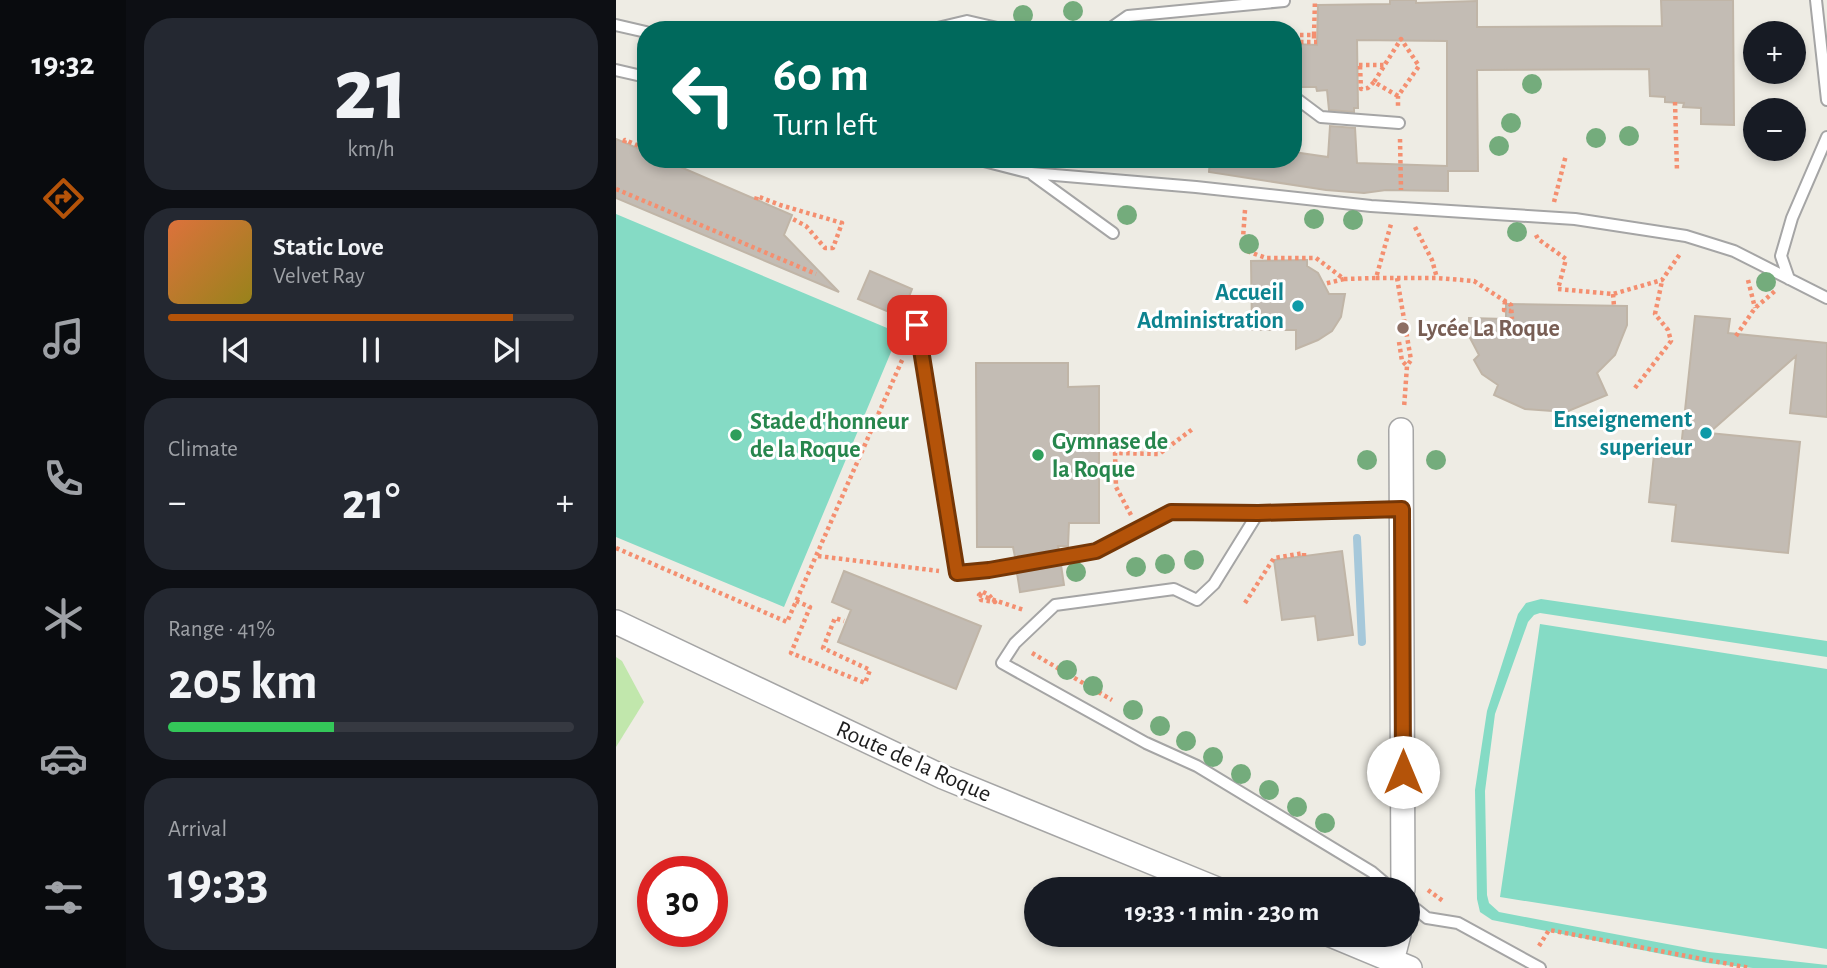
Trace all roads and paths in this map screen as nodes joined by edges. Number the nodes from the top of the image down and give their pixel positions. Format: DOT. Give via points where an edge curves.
graph roads {
  1 [pos="1315,0"];
  2 [pos="1816,0"];
  3 [pos="1284,1"];
  4 [pos="1121,21"];
  5 [pos="616,25"];
  6 [pos="637,30"];
  7 [pos="1302,37"];
  8 [pos="1315,40"];
  9 [pos="1302,41"];
  10 [pos="1385,65"];
  11 [pos="616,70"];
  12 [pos="637,75"];
  13 [pos="1374,82"];
  14 [pos="1398,96"];
  15 [pos="1827,100"];
  16 [pos="1675,102"];
  17 [pos="1302,103"];
  18 [pos="1399,123"];
  19 [pos="1827,136"];
  20 [pos="624,143"];
  21 [pos="637,145"];
  22 [pos="1566,155"];
  23 [pos="1011,168"];
  24 [pos="1401,169"];
  25 [pos="1677,171"];
  26 [pos="1031,173"];
  27 [pos="616,189"];
  28 [pos="1249,192"];
  29 [pos="1555,195"];
  30 [pos="756,200"];
  31 [pos="1527,215"];
  32 [pos="791,218"];
  33 [pos="1113,233"];
  34 [pos="1686,236"];
  35 [pos="1426,248"];
  36 [pos="1384,249"];
  37 [pos="816,274"];
  38 [pos="1376,278"];
  39 [pos="1397,278"];
  40 [pos="1437,278"];
  41 [pos="1344,279"];
  42 [pos="1789,279"];
  43 [pos="1662,281"];
  44 [pos="1324,284"];
  45 [pos="1613,294"];
  46 [pos="1827,298"];
  47 [pos="1614,306"];
  48 [pos="1512,319"];
  49 [pos="917,325"];
  50 [pos="1736,336"];
  51 [pos="1399,342"];
  52 [pos="1407,366"];
  53 [pos="1407,387"];
  54 [pos="1635,388"];
  55 [pos="1194,428"];
  56 [pos="1401,430"];
  57 [pos="1402,509"];
  58 [pos="1258,513"];
  59 [pos="1138,529"];
  60 [pos="616,548"];
  61 [pos="818,556"];
  62 [pos="1304,556"];
  63 [pos="957,573"];
  64 [pos="979,595"];
  65 [pos="796,601"];
  66 [pos="1245,603"];
  67 [pos="1041,615"];
  68 [pos="844,621"];
  69 [pos="616,622"];
  70 [pos="1015,643"];
  71 [pos="1118,703"];
  72 [pos="1188,877"];
  73 [pos="1378,877"];
  74 [pos="1404,877"];
  75 [pos="1420,912"];
  76 [pos="1360,947"];
  77 [pos="1536,951"];
  78 [pos="1401,964"];
  79 [pos="1539,968"];
  80 [pos="1750,968"];
  1 -- 8 [label="path"];
  2 -- 15 [label="lane"];
  3 -- 4 [label="lane" via="1128,16"];
  5 -- 6 [label="lane"];
  7 -- 8 [label="path"];
  8 -- 9 [label="path"];
  10 -- 13 [label="path"];
  10 -- 13 [label="path" via="1360,66 1361,89"];
  10 -- 14 [label="path" via="1401,39 1419,66"];
  11 -- 12 [label="lane"];
  13 -- 14 [label="path"];
  14 -- 18 [label="path"];
  16 -- 25 [label="path"];
  17 -- 18 [label="lane" via="1321,117"];
  18 -- 24 [label="path"];
  19 -- 42 [label="lane" via="1781,256"];
  20 -- 21 [label="path"];
  22 -- 29 [label="path"];
  23 -- 26 [label="lane"];
  26 -- 28 [label="lane"];
  26 -- 33 [label="lane"];
  27 -- 37 [label="path"];
  28 -- 31 [label="lane" via="1371,206"];
  28 -- 41 [label="path" via="1243,238 1247,251 1266,258 1316,258"];
  30 -- 32 [label="path" via="757,196 842,222 833,248 825,248 806,226"];
  31 -- 34 [label="lane"];
  31 -- 45 [label="path" via="1538,239 1566,259 1558,289"];
  34 -- 42 [label="lane" via="1734,251"];
  34 -- 43 [label="path"];
  35 -- 40 [label="path"];
  36 -- 38 [label="path"];
  38 -- 39 [label="path"];
  38 -- 41 [label="path"];
  39 -- 40 [label="path"];
  39 -- 52 [label="path" via="1411,360"];
  40 -- 48 [label="path" via="1474,281 1504,300 1504,310 1511,311"];
  41 -- 44 [label="path"];
  42 -- 46 [label="lane"];
  42 -- 50 [label="path" via="1755,308"];
  43 -- 45 [label="path"];
  43 -- 54 [label="path" via="1655,314 1671,341"];
  45 -- 47 [label="path"];
  49 -- 61 [label="path"];
  49 -- 63 [label="lane"];
  51 -- 52 [label="path"];
  52 -- 53 [label="path"];
  55 -- 59 [label="path" via="1159,454 1115,453 1116,487"];
  56 -- 57 [label="street"];
  57 -- 58 [label="lane"];
  57 -- 74 [label="street"];
  58 -- 59 [label="lane" via="1171,512"];
  58 -- 67 [label="lane" via="1214,584 1197,600 1174,589 1055,604"];
  59 -- 63 [label="lane" via="1096,551"];
  60 -- 65 [label="path" via="787,622"];
  61 -- 63 [label="path"];
  61 -- 65 [label="path"];
  62 -- 66 [label="path" via="1274,558"];
  64 -- 67 [label="path" via="986,602"];
  65 -- 68 [label="path" via="810,607 791,653 865,683 870,670 823,648 835,618"];
  67 -- 70 [label="lane"];
  69 -- 72 [label="street, Route de la Roque" via="943,777"];
  70 -- 71 [label="path"];
  70 -- 73 [label="lane" via="1002,663 1146,743 1197,765"];
  75 -- 79 [label="lane" via="1427,918 1458,923"];
  76 -- 78 [label="street"];
  77 -- 80 [label="path" via="1549,930"];
}
